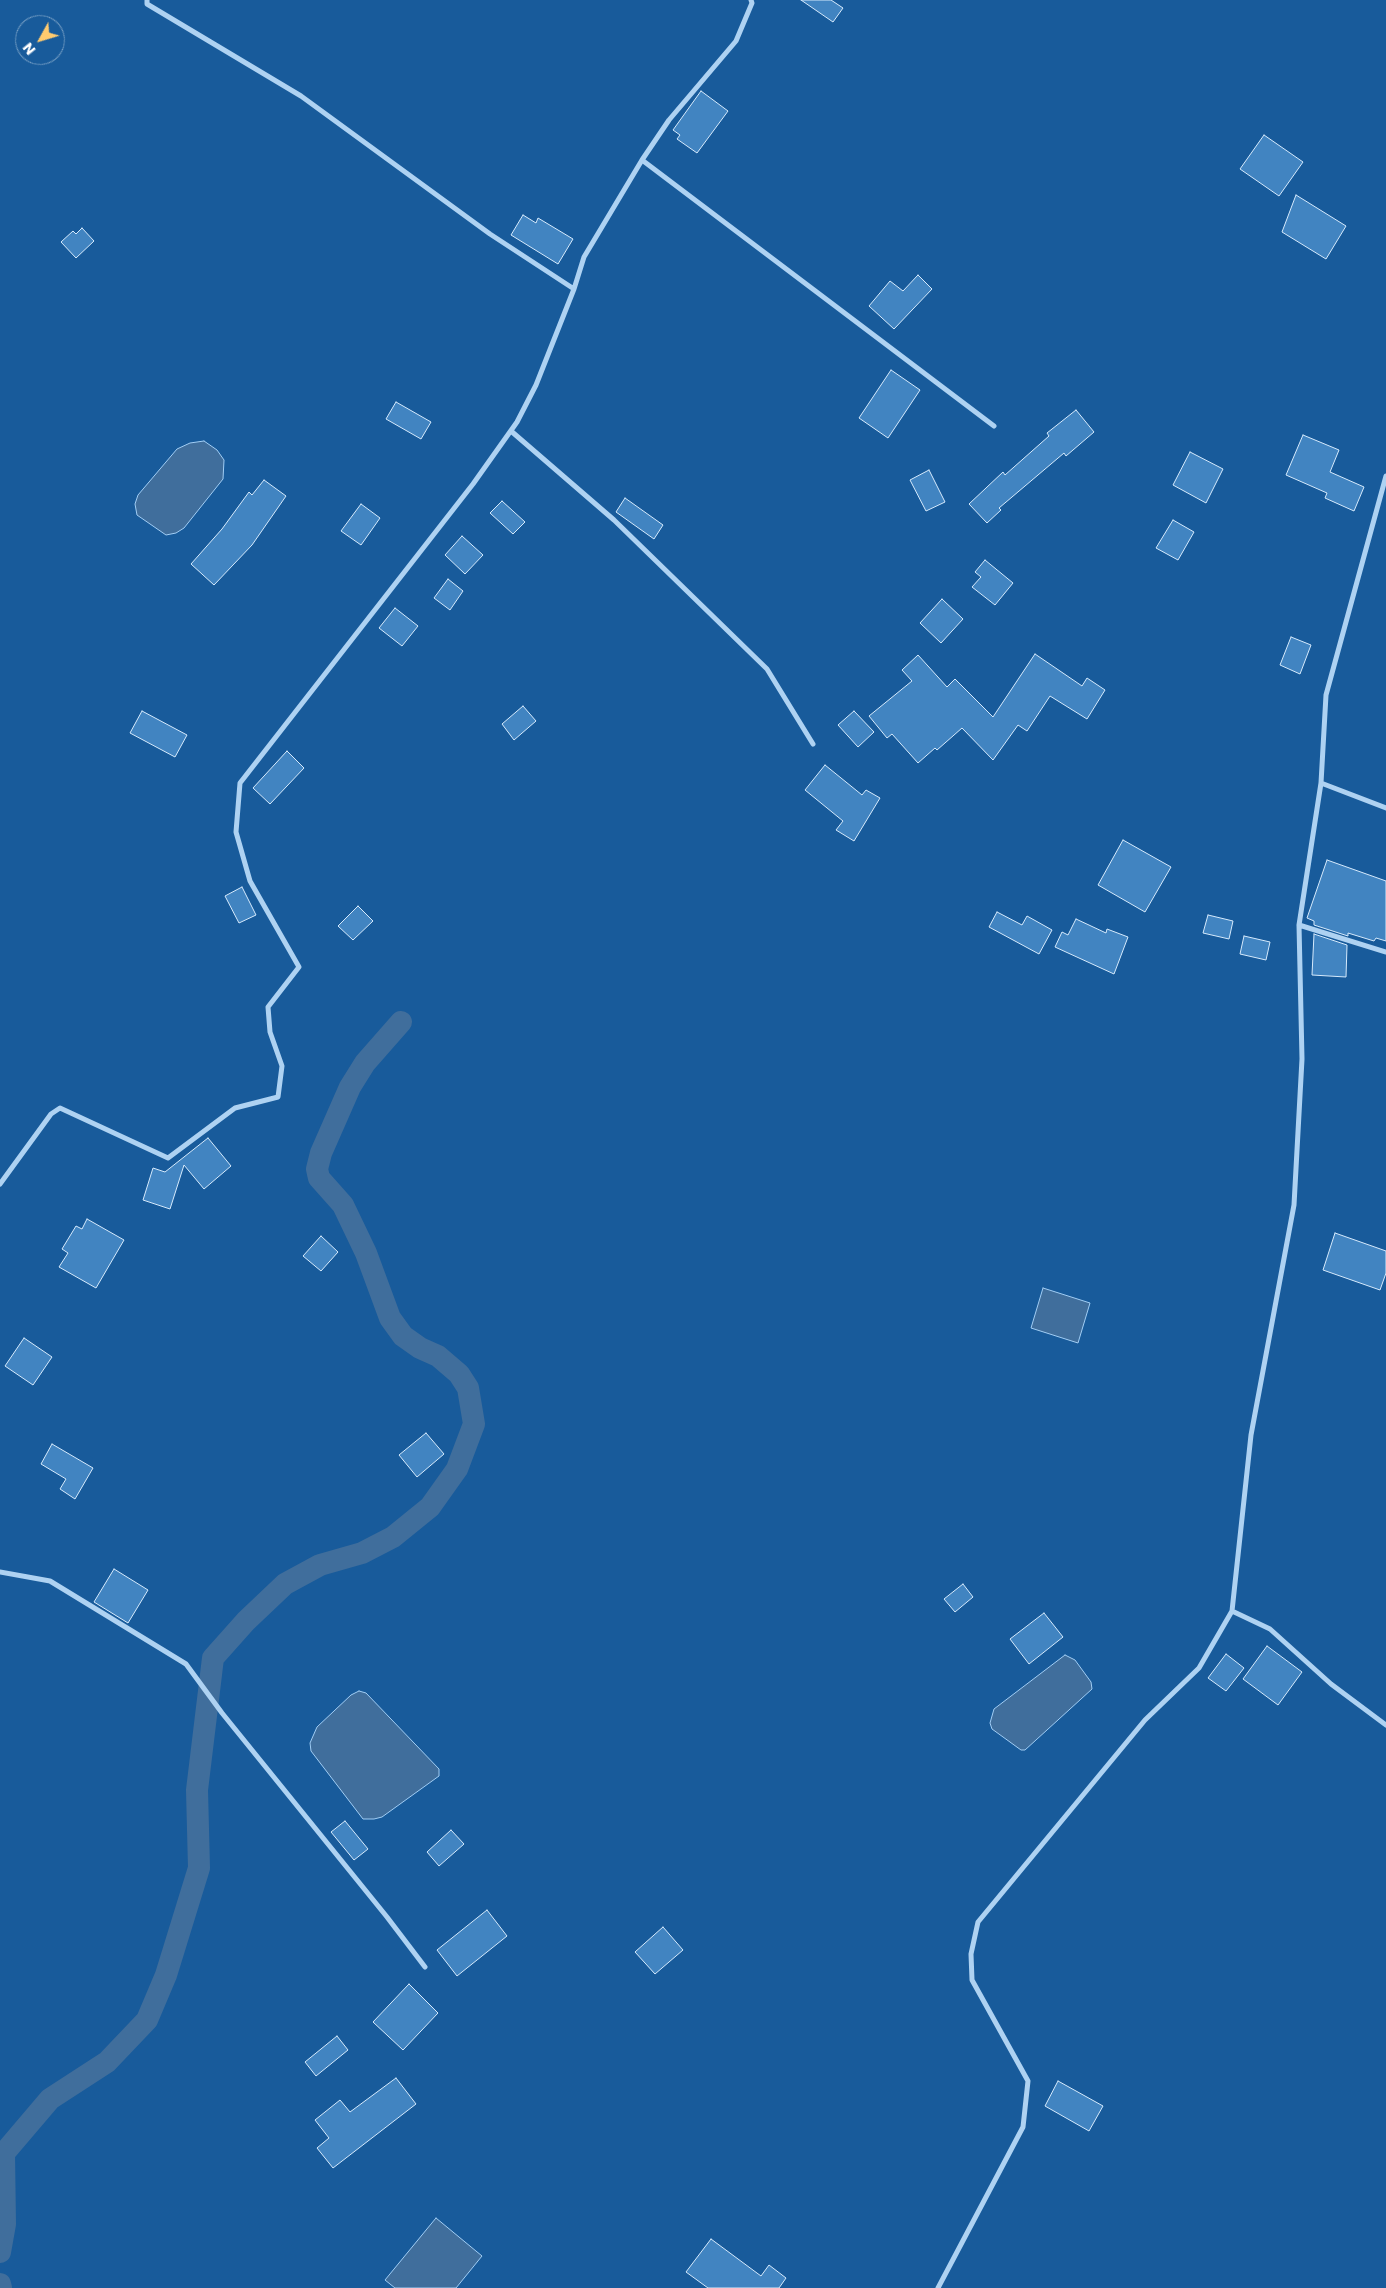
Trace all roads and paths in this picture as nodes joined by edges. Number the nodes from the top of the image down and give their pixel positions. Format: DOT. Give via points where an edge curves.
graph roads {
  1 [pos="147,0"];
  2 [pos="751,0"];
  3 [pos="642,160"];
  4 [pos="574,289"];
  5 [pos="994,426"];
  6 [pos="511,431"];
  7 [pos="1386,476"];
  8 [pos="813,744"];
  9 [pos="1321,783"];
  10 [pos="1386,808"];
  11 [pos="1299,924"];
  12 [pos="1386,952"];
  13 [pos="0,1184"];
  14 [pos="0,1572"];
  15 [pos="1232,1611"];
  16 [pos="1386,1725"];
  17 [pos="425,1967"];
  18 [pos="938,2288"];
  1 -- 4 [label="street" via="147,4 301,96 490,234"];
  2 -- 3 [label="street" via="736,41 669,120"];
  3 -- 4 [label="street" via="584,257"];
  3 -- 5 [label="street"];
  4 -- 6 [label="street" via="536,385"];
  6 -- 8 [label="street" via="614,520 767,669"];
  6 -- 13 [label="street" via="474,484 240,783 236,832 250,881 299,967 268,1007 270,1032 282,1066 278,1097 234,1108 168,1158 60,1108 51,1114"];
  7 -- 9 [label="street" via="1326,695"];
  9 -- 10 [label="street"];
  9 -- 11 [label="street"];
  11 -- 12 [label="street"];
  11 -- 15 [label="street" via="1302,1058 1294,1205 1251,1435"];
  14 -- 17 [label="street" via="50,1581 186,1664"];
  15 -- 16 [label="street" via="1270,1630 1331,1684"];
  15 -- 18 [label="street" via="1199,1668 1145,1720 978,1922 971,1954 972,1980 1028,2081 1023,2127"];
}
